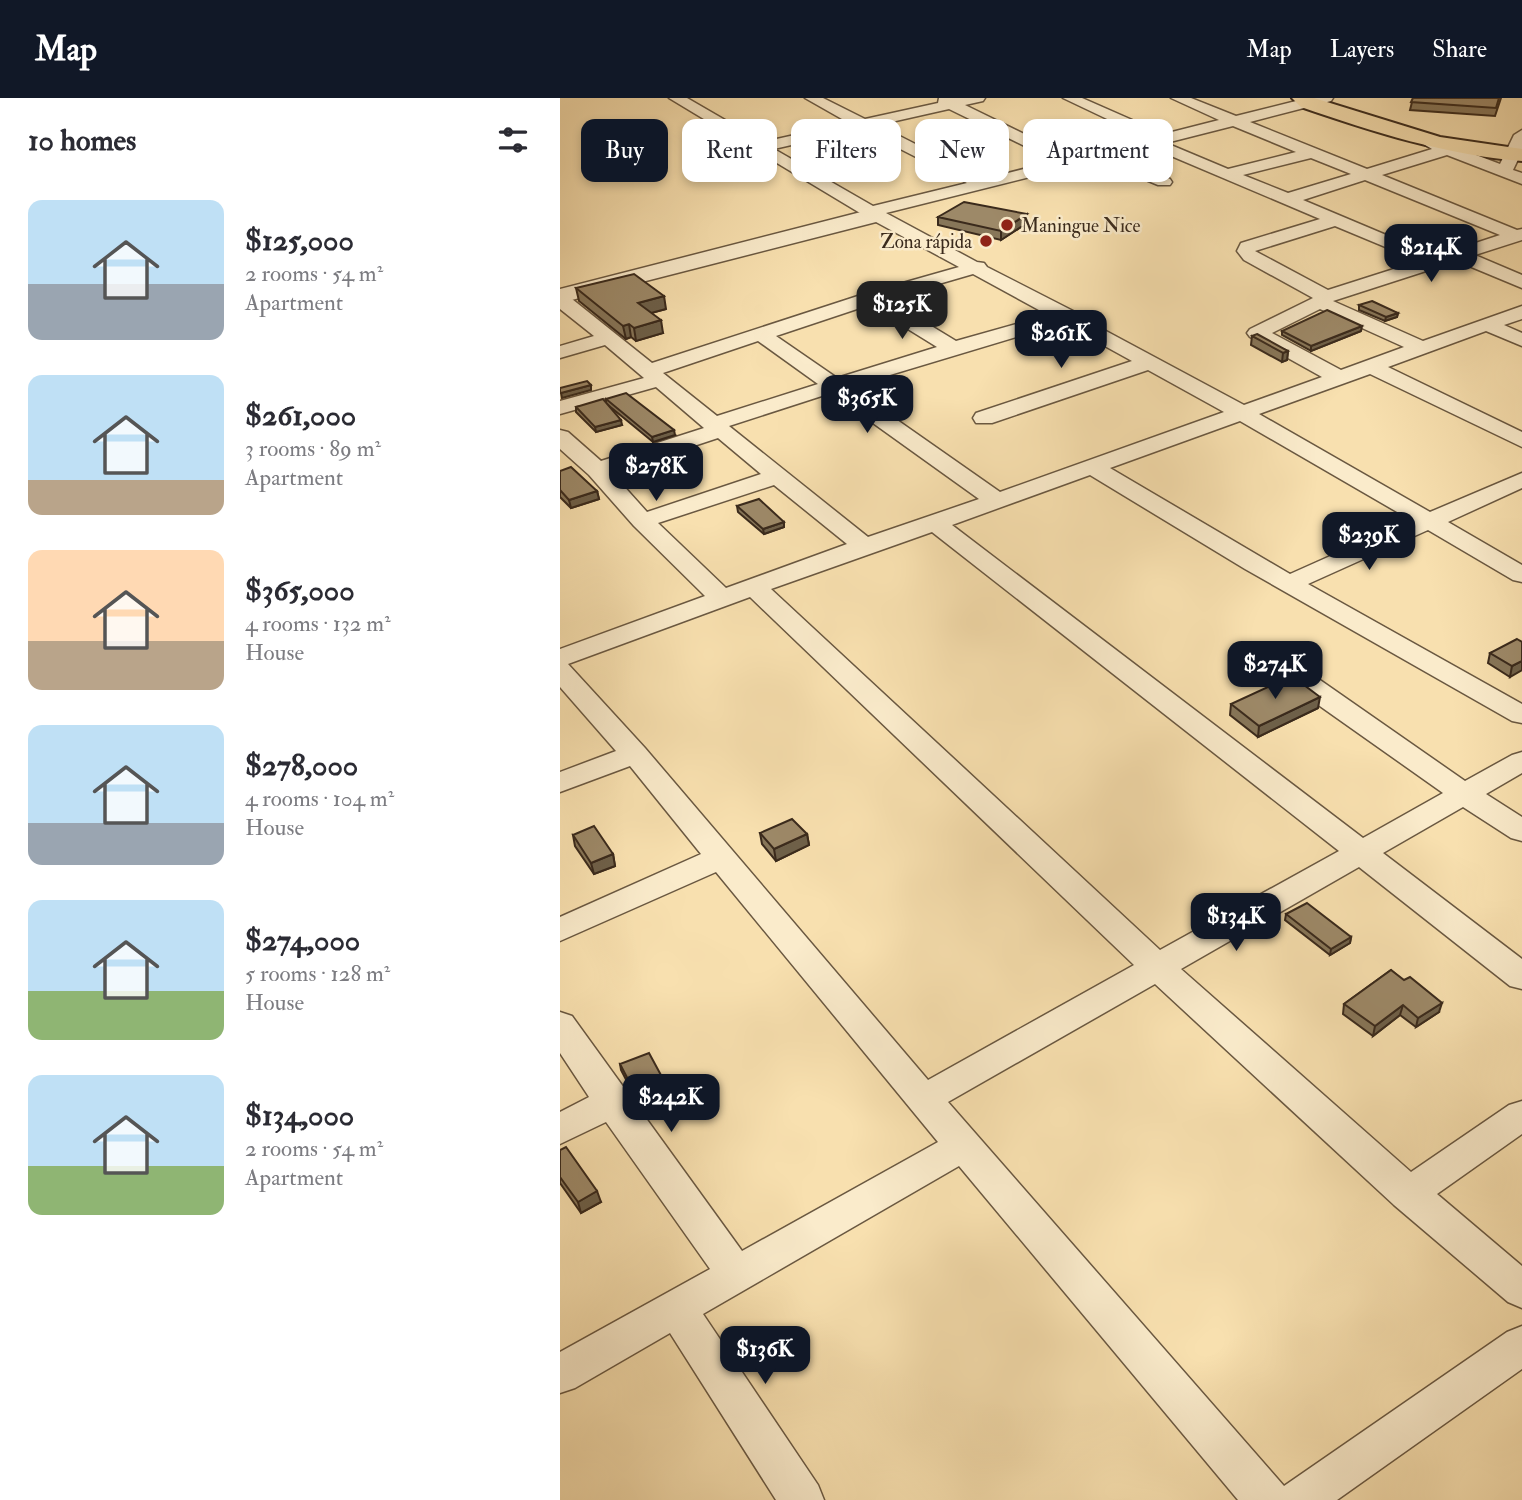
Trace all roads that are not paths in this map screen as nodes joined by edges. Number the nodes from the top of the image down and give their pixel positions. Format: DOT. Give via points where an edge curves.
graph roads {
  1 [pos="676,98"];
  2 [pos="812,98"];
  3 [pos="978,98"];
  4 [pos="1070,98"];
  5 [pos="1178,98"];
  6 [pos="1314,99"];
  7 [pos="944,101"];
  8 [pos="713,119"];
  9 [pos="855,119"];
  10 [pos="882,119"];
  11 [pos="1113,119"];
  12 [pos="1232,121"];
  13 [pos="1522,129"];
  14 [pos="1173,135"];
  15 [pos="1426,136"];
  16 [pos="1023,140"];
  17 [pos="901,142"];
  18 [pos="1173,148"];
  19 [pos="1446,150"];
  20 [pos="1517,152"];
  21 [pos="1310,153"];
  22 [pos="777,156"];
  23 [pos="1023,174"];
  24 [pos="1226,174"];
  25 [pos="1363,174"];
  26 [pos="1522,179"];
  27 [pos="982,184"];
  28 [pos="1287,199"];
  29 [pos="871,212"];
  30 [pos="1335,220"];
  31 [pos="1519,235"];
  32 [pos="1460,255"];
  33 [pos="1436,262"];
  34 [pos="978,267"];
  35 [pos="1522,282"];
  36 [pos="560,297"];
  37 [pos="871,298"];
  38 [pos="1323,299"];
  39 [pos="1522,312"];
  40 [pos="1068,316"];
  41 [pos="1486,324"];
  42 [pos="762,335"];
  43 [pos="609,338"];
  44 [pos="1522,340"];
  45 [pos="953,348"];
  46 [pos="1422,348"];
  47 [pos="560,352"];
  48 [pos="1151,362"];
  49 [pos="1372,367"];
  50 [pos="653,375"];
  51 [pos="1340,378"];
  52 [pos="837,387"];
  53 [pos="560,408"];
  54 [pos="1241,412"];
  55 [pos="984,418"];
  56 [pos="716,427"];
  57 [pos="560,437"];
  58 [pos="1522,440"];
  59 [pos="1091,466"];
  60 [pos="597,470"];
  61 [pos="778,476"];
  62 [pos="1522,480"];
  63 [pos="996,500"];
  64 [pos="1428,520"];
  65 [pos="642,521"];
  66 [pos="935,523"];
  67 [pos="864,546"];
  68 [pos="1522,575"];
  69 [pos="1290,583"];
  70 [pos="755,587"];
  71 [pos="723,599"];
  72 [pos="560,658"];
  73 [pos="560,670"];
  74 [pos="1310,686"];
  75 [pos="1522,715"];
  76 [pos="635,754"];
  77 [pos="1522,761"];
  78 [pos="560,783"];
  79 [pos="1463,793"];
  80 [pos="1522,831"];
  81 [pos="1359,850"];
  82 [pos="722,857"];
  83 [pos="560,930"];
  84 [pos="1157,968"];
  85 [pos="1522,977"];
  86 [pos="560,1025"];
  87 [pos="924,1099"];
  88 [pos="612,1102"];
  89 [pos="1522,1115"];
  90 [pos="560,1129"];
  91 [pos="964,1145"];
  92 [pos="1408,1194"];
  93 [pos="736,1274"];
  94 [pos="1522,1290"];
  95 [pos="676,1307"];
  96 [pos="1522,1345"];
  97 [pos="560,1374"];
  98 [pos="802,1500"];
  99 [pos="1267,1500"];
  100 [pos="1300,1500"];
  1 -- 8 [label="street"];
  2 -- 9 [label="street"];
  3 -- 7 [label="street"];
  4 -- 11 [label="street"];
  5 -- 12 [label="street"];
  6 -- 12 [label="street"];
  6 -- 15 [label="main road"];
  7 -- 10 [label="street"];
  7 -- 16 [label="street"];
  12 -- 14 [label="street"];
  12 -- 21 [label="street"];
  13 -- 15 [label="main road"];
  15 -- 19 [label="street"];
  15 -- 20 [label="main road"];
  17 -- 27 [label="street"];
  18 -- 24 [label="street"];
  19 -- 20 [label="street"];
  19 -- 25 [label="street"];
  20 -- 26 [label="street"];
  21 -- 24 [label="street"];
  21 -- 25 [label="street"];
  22 -- 29 [label="street"];
  23 -- 27 [label="street"];
  24 -- 28 [label="street"];
  25 -- 28 [label="street"];
  25 -- 31 [label="street"];
  27 -- 29 [label="street"];
  28 -- 30 [label="street"];
  29 -- 34 [label="street"];
  29 -- 36 [label="street" via="872,216"];
  30 -- 33 [label="street"];
  30 -- 38 [label="street" via="1246,251"];
  31 -- 32 [label="street"];
  32 -- 33 [label="street"];
  32 -- 35 [label="street"];
  33 -- 38 [label="street"];
  34 -- 37 [label="street"];
  34 -- 40 [label="street"];
  36 -- 43 [label="street"];
  37 -- 42 [label="street"];
  37 -- 45 [label="street"];
  38 -- 46 [label="street"];
  38 -- 51 [label="street" via="1257,332"];
  39 -- 41 [label="street"];
  40 -- 45 [label="street"];
  40 -- 48 [label="street"];
  41 -- 44 [label="street"];
  41 -- 46 [label="street"];
  42 -- 50 [label="street"];
  42 -- 52 [label="street"];
  43 -- 47 [label="street"];
  43 -- 50 [label="street"];
  45 -- 52 [label="street"];
  46 -- 49 [label="street"];
  48 -- 54 [label="street"];
  48 -- 55 [label="street"];
  49 -- 51 [label="street"];
  49 -- 58 [label="street"];
  50 -- 53 [label="street"];
  50 -- 56 [label="street"];
  51 -- 54 [label="street"];
  52 -- 56 [label="street"];
  52 -- 63 [label="street"];
  54 -- 59 [label="street"];
  54 -- 64 [label="street"];
  56 -- 60 [label="street"];
  56 -- 61 [label="street"];
  57 -- 60 [label="street"];
  59 -- 63 [label="street"];
  59 -- 69 [label="street"];
  60 -- 65 [label="street"];
  61 -- 65 [label="street"];
  61 -- 67 [label="street"];
  62 -- 64 [label="street"];
  63 -- 66 [label="street"];
  64 -- 68 [label="street"];
  64 -- 69 [label="street"];
  65 -- 71 [label="street"];
  66 -- 67 [label="street"];
  66 -- 81 [label="street"];
  67 -- 70 [label="street"];
  69 -- 75 [label="street"];
  70 -- 71 [label="street"];
  70 -- 84 [label="street"];
  71 -- 72 [label="street"];
  73 -- 76 [label="street"];
  74 -- 79 [label="street"];
  76 -- 78 [label="street"];
  76 -- 82 [label="street"];
  77 -- 79 [label="street"];
  79 -- 80 [label="street"];
  79 -- 81 [label="street"];
  81 -- 84 [label="street"];
  81 -- 85 [label="street"];
  82 -- 83 [label="street"];
  82 -- 87 [label="street"];
  84 -- 87 [label="street"];
  84 -- 92 [label="street"];
  86 -- 88 [label="street"];
  87 -- 91 [label="street"];
  88 -- 90 [label="street"];
  88 -- 93 [label="street"];
  89 -- 92 [label="street"];
  91 -- 93 [label="street"];
  91 -- 99 [label="street"];
  92 -- 94 [label="street"];
  93 -- 95 [label="street"];
  95 -- 97 [label="street"];
  95 -- 98 [label="street"];
  96 -- 100 [label="street"];
}
